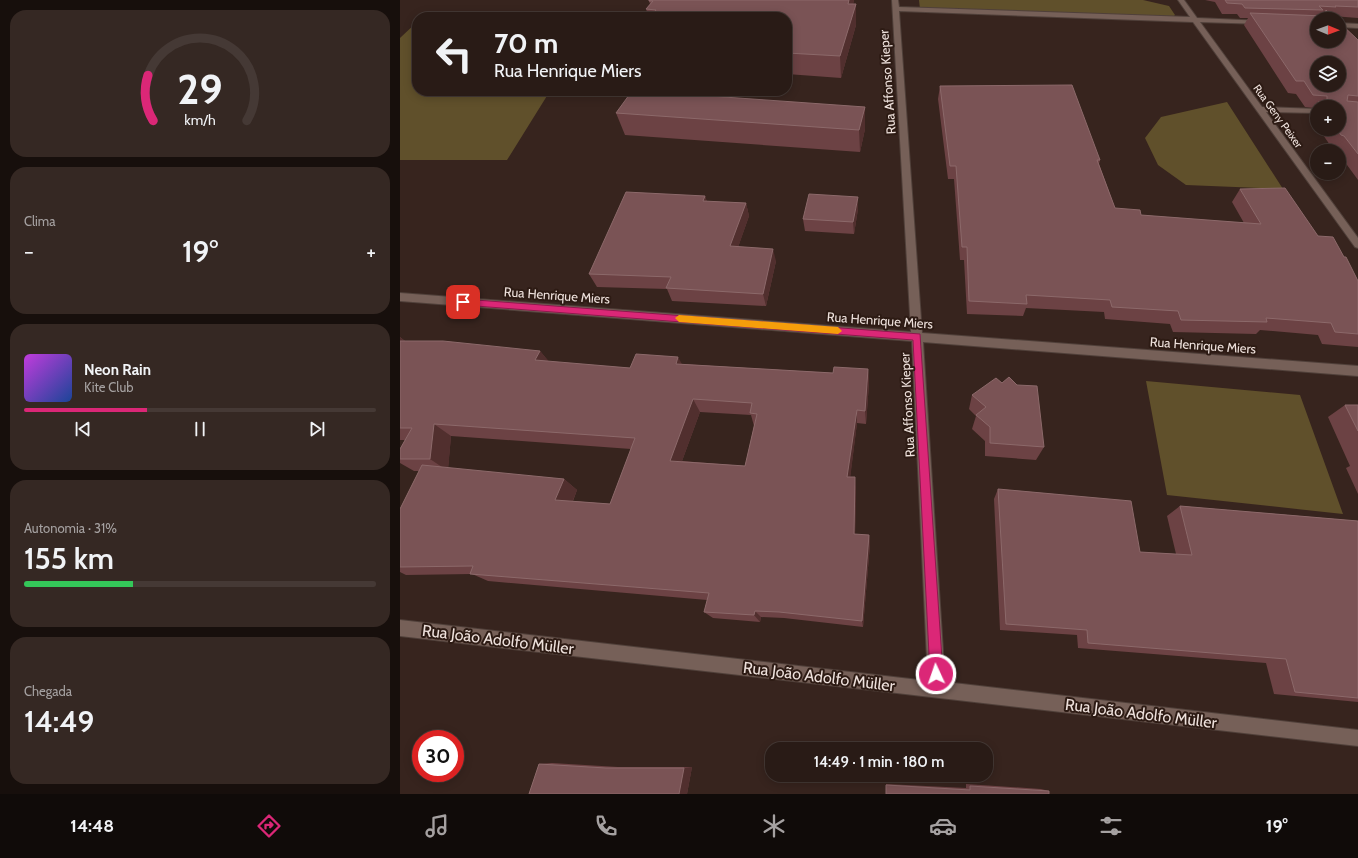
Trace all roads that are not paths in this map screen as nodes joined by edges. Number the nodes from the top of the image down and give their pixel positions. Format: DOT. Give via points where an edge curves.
graph roads {
  1 [pos="1181,0"];
  2 [pos="896,5"];
  3 [pos="1195,20"];
  4 [pos="1271,23"];
  5 [pos="1346,25"];
  6 [pos="1358,26"];
  7 [pos="1259,108"];
  8 [pos="1310,110"];
  9 [pos="1358,245"];
  10 [pos="400,297"];
  11 [pos="918,337"];
  12 [pos="1358,371"];
  13 [pos="400,628"];
  14 [pos="937,690"];
  15 [pos="1358,738"];
  1 -- 3 [label="street, Rua Geny Peixer"];
  2 -- 3 [label="street"];
  2 -- 11 [label="street, Rua Affonso Kieper"];
  3 -- 4 [label="street"];
  3 -- 7 [label="street, Rua Geny Peixer"];
  5 -- 6 [label="street"];
  7 -- 8 [label="street"];
  7 -- 9 [label="street, Rua Geny Peixer"];
  10 -- 11 [label="street, Rua Henrique Miers"];
  11 -- 12 [label="street, Rua Henrique Miers"];
  11 -- 14 [label="street, Rua Affonso Kieper"];
  13 -- 14 [label="street, Rua João Adolfo Müller"];
  14 -- 15 [label="street, Rua João Adolfo Müller"];
}
